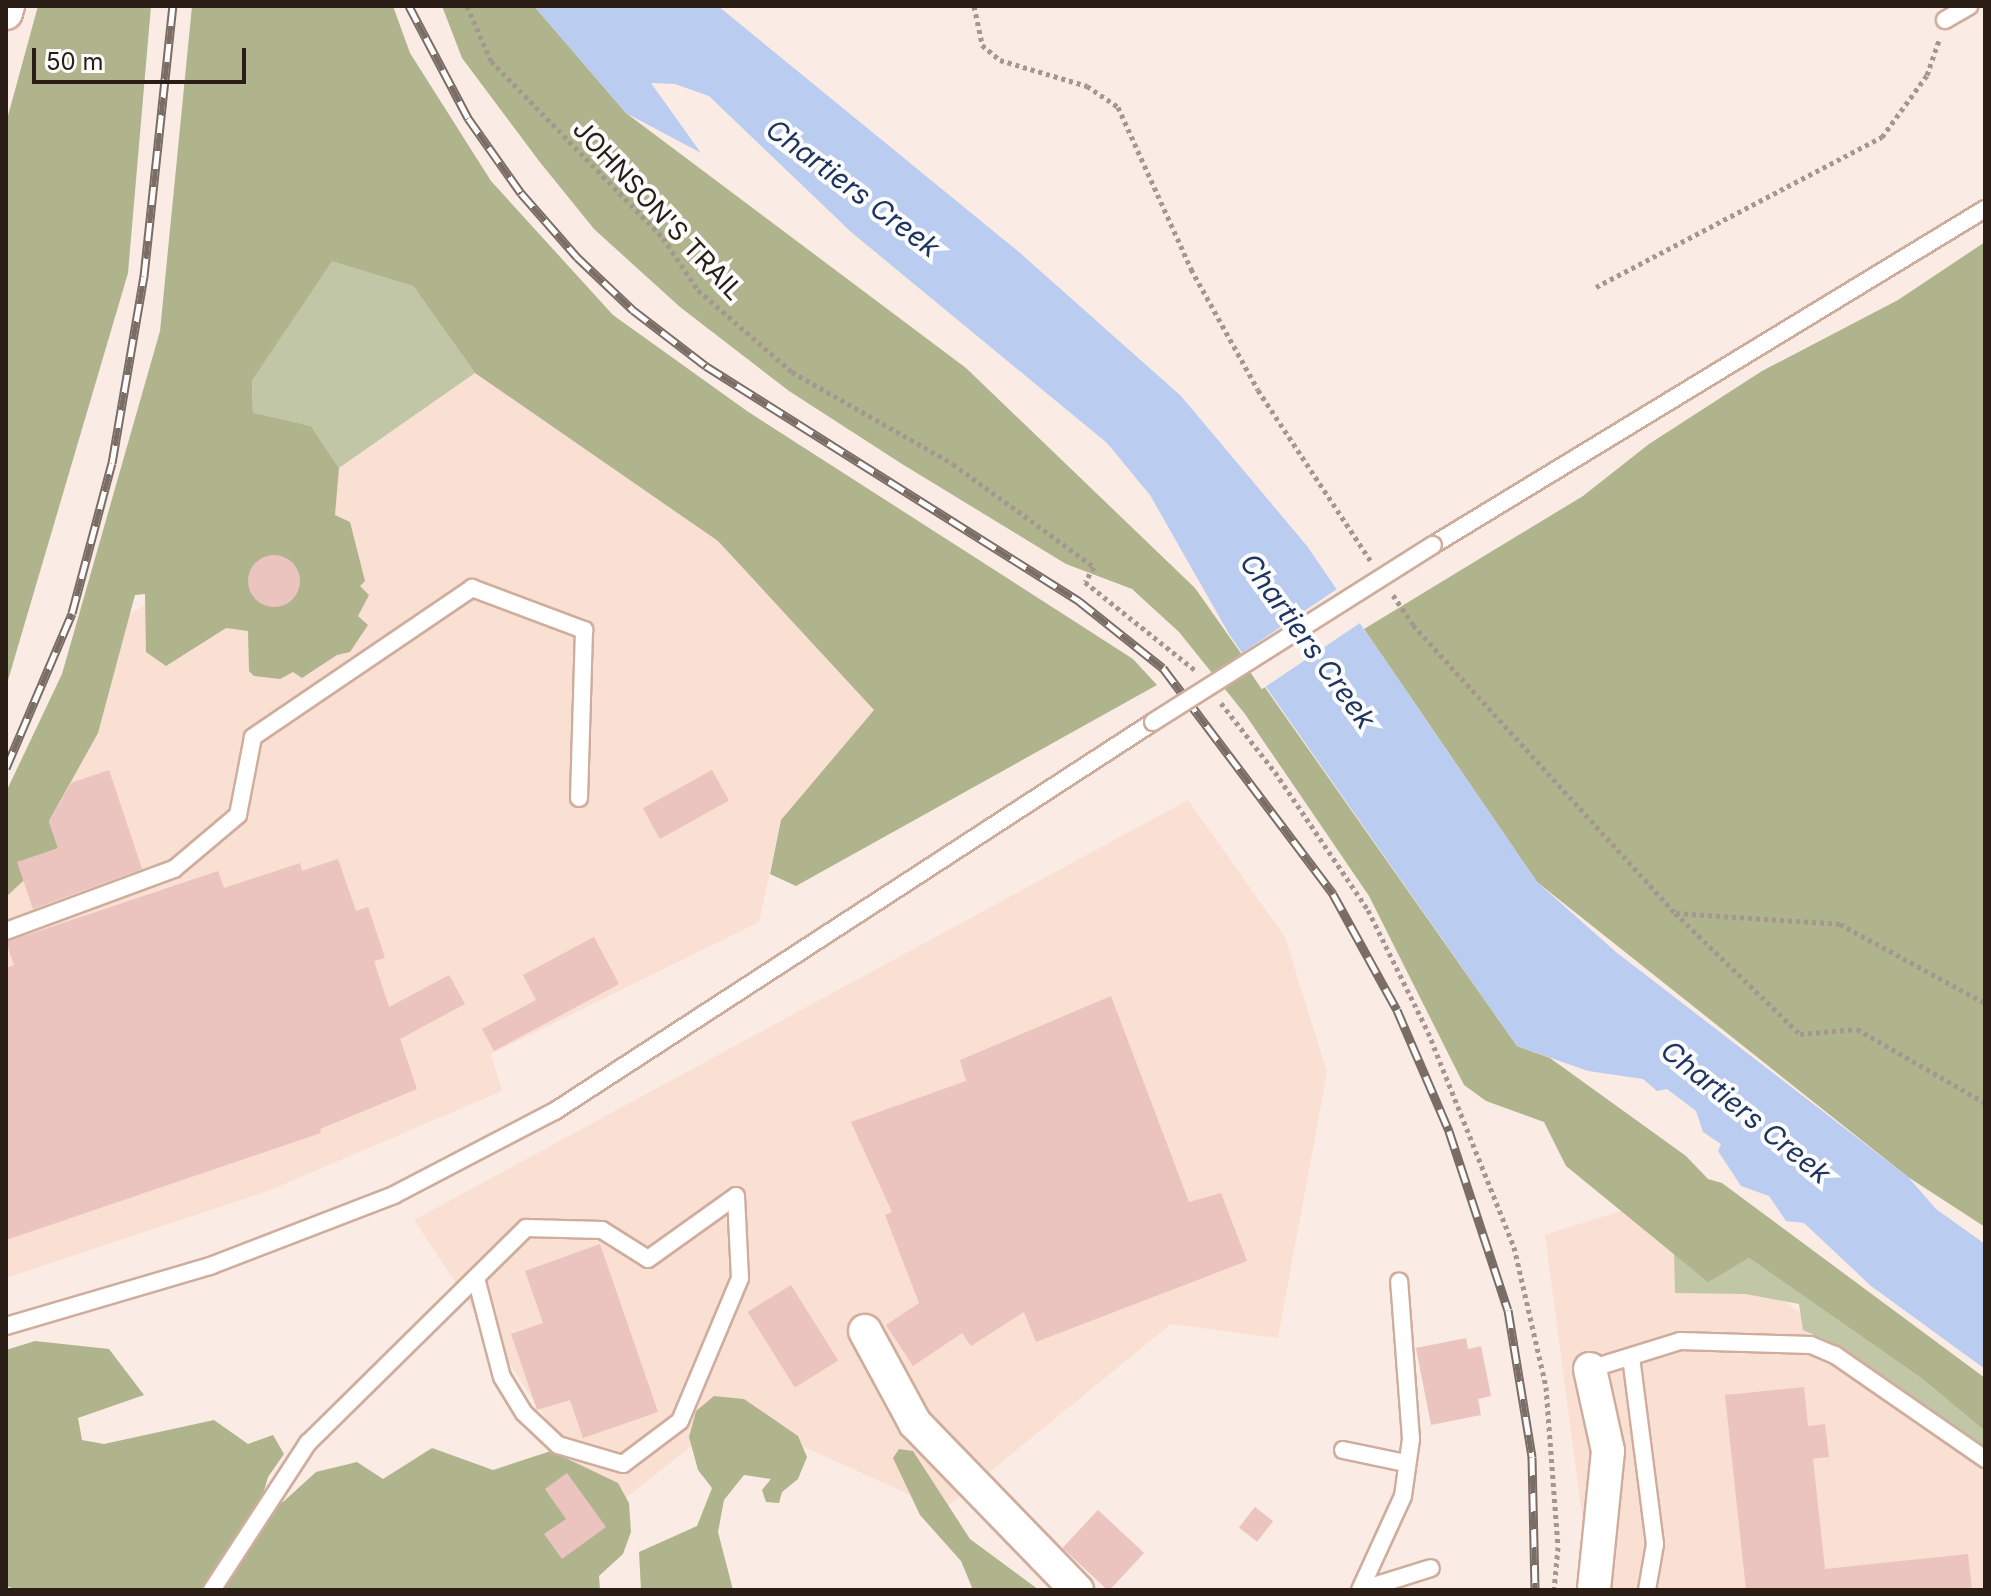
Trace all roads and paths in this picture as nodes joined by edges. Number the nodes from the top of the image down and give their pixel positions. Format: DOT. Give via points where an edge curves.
graph roads {
  1 [pos="8,6"];
  2 [pos="467,6"];
  3 [pos="974,6"];
  4 [pos="1969,6"];
  5 [pos="6,13"];
  6 [pos="1945,20"];
  7 [pos="1985,209"];
  8 [pos="1596,287"];
  9 [pos="1378,573"];
  10 [pos="1387,586"];
  11 [pos="1197,672"];
  12 [pos="1216,697"];
  13 [pos="579,798"];
  14 [pos="1675,913"];
  15 [pos="6,931"];
  16 [pos="1985,1003"];
  17 [pos="1985,1103"];
  18 [pos="476,1278"];
  19 [pos="1399,1281"];
  20 [pos="6,1326"];
  21 [pos="865,1331"];
  22 [pos="1631,1357"];
  23 [pos="1590,1369"];
  24 [pos="1343,1450"];
  25 [pos="1985,1459"];
  26 [pos="1405,1463"];
  27 [pos="1431,1568"];
  28 [pos="212,1590"];
  29 [pos="1077,1590"];
  30 [pos="1361,1590"];
  31 [pos="1554,1590"];
  32 [pos="1594,1590"];
  33 [pos="1647,1590"];
  1 -- 5 [label="street"];
  2 -- 11 [label="path, JOHNSON'S TRAIL" via="491,61 663,238 698,290 792,372 953,464 1094,567 1085,582"];
  3 -- 9 [label="path" via="982,45 1000,60 1087,86 1118,107 1191,269 1243,363"];
  4 -- 6 [label="lane"];
  6 -- 8 [label="path" via="1927,75 1882,137"];
  7 -- 20 [label="lane, bridge" via="1433,545 555,1111 380,1200 210,1266"];
  10 -- 14 [label="path" via="1413,625"];
  12 -- 31 [label="path" via="1275,772 1368,910 1428,1032 1514,1247 1546,1387 1558,1547"];
  13 -- 15 [label="lane" via="584,630 472,588 253,737 238,815 174,869"];
  14 -- 16 [label="path" via="1840,924"];
  14 -- 17 [label="path" via="1800,1034 1857,1029"];
  18 -- 18 [label="lane" via="526,1228 602,1230 648,1259 736,1196 740,1278 680,1421 623,1464 558,1445 524,1413 502,1377"];
  18 -- 28 [label="lane" via="308,1443"];
  19 -- 26 [label="lane" via="1411,1439"];
  21 -- 29 [label="street" via="915,1423"];
  22 -- 23 [label="lane"];
  22 -- 25 [label="lane" via="1680,1341 1811,1345 1835,1355"];
  22 -- 33 [label="lane" via="1655,1544"];
  23 -- 32 [label="street" via="1608,1451"];
  24 -- 26 [label="lane"];
  26 -- 30 [label="lane" via="1403,1496"];
  27 -- 30 [label="lane"];
}
